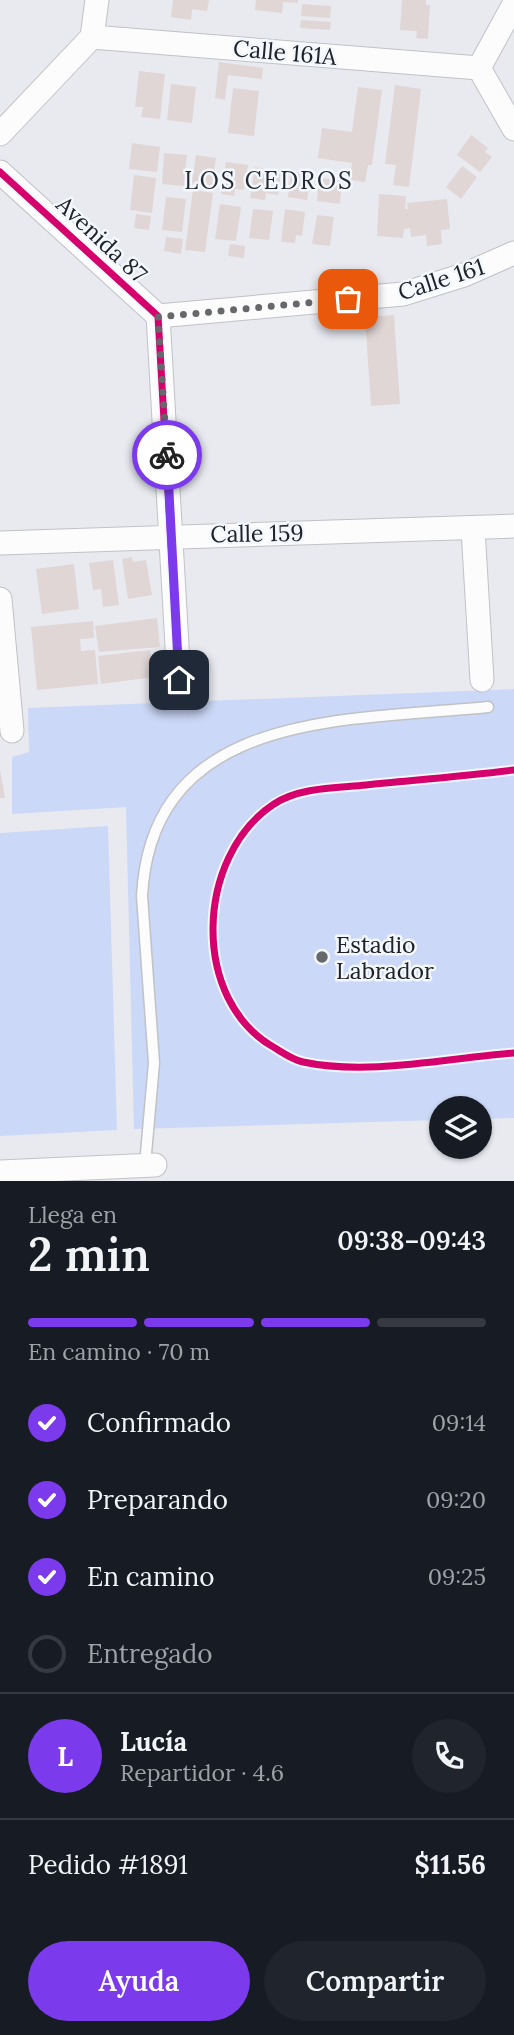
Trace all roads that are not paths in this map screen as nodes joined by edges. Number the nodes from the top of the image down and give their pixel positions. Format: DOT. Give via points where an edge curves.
graph roads {
  1 [pos="97,0"];
  2 [pos="514,4"];
  3 [pos="92,37"];
  4 [pos="479,68"];
  5 [pos="514,129"];
  6 [pos="0,134"];
  7 [pos="0,172"];
  8 [pos="514,253"];
  9 [pos="158,317"];
  10 [pos="514,526"];
  11 [pos="473,529"];
  12 [pos="173,535"];
  13 [pos="0,542"];
  14 [pos="0,599"];
  15 [pos="179,680"];
  16 [pos="482,680"];
  17 [pos="488,707"];
  18 [pos="12,731"];
  19 [pos="150,1165"];
  20 [pos="0,1172"];
  1 -- 3 [label="street"];
  2 -- 4 [label="street"];
  3 -- 4 [label="street, Calle 161A"];
  3 -- 6 [label="street"];
  4 -- 5 [label="street"];
  7 -- 9 [label="street, Avenida 87"];
  8 -- 9 [label="street, Calle 161" via="403,294"];
  9 -- 12 [label="street"];
  10 -- 11 [label="street, Calle 159"];
  11 -- 12 [label="street, Calle 159"];
  11 -- 16 [label="street"];
  12 -- 13 [label="street, Calle 159"];
  12 -- 15 [label="street"];
  14 -- 18 [label="street"];
  17 -- 19 [label="lane" via="307,725 237,746 183,785 163,814 143,873 154,1063"];
  19 -- 20 [label="street"];
}
